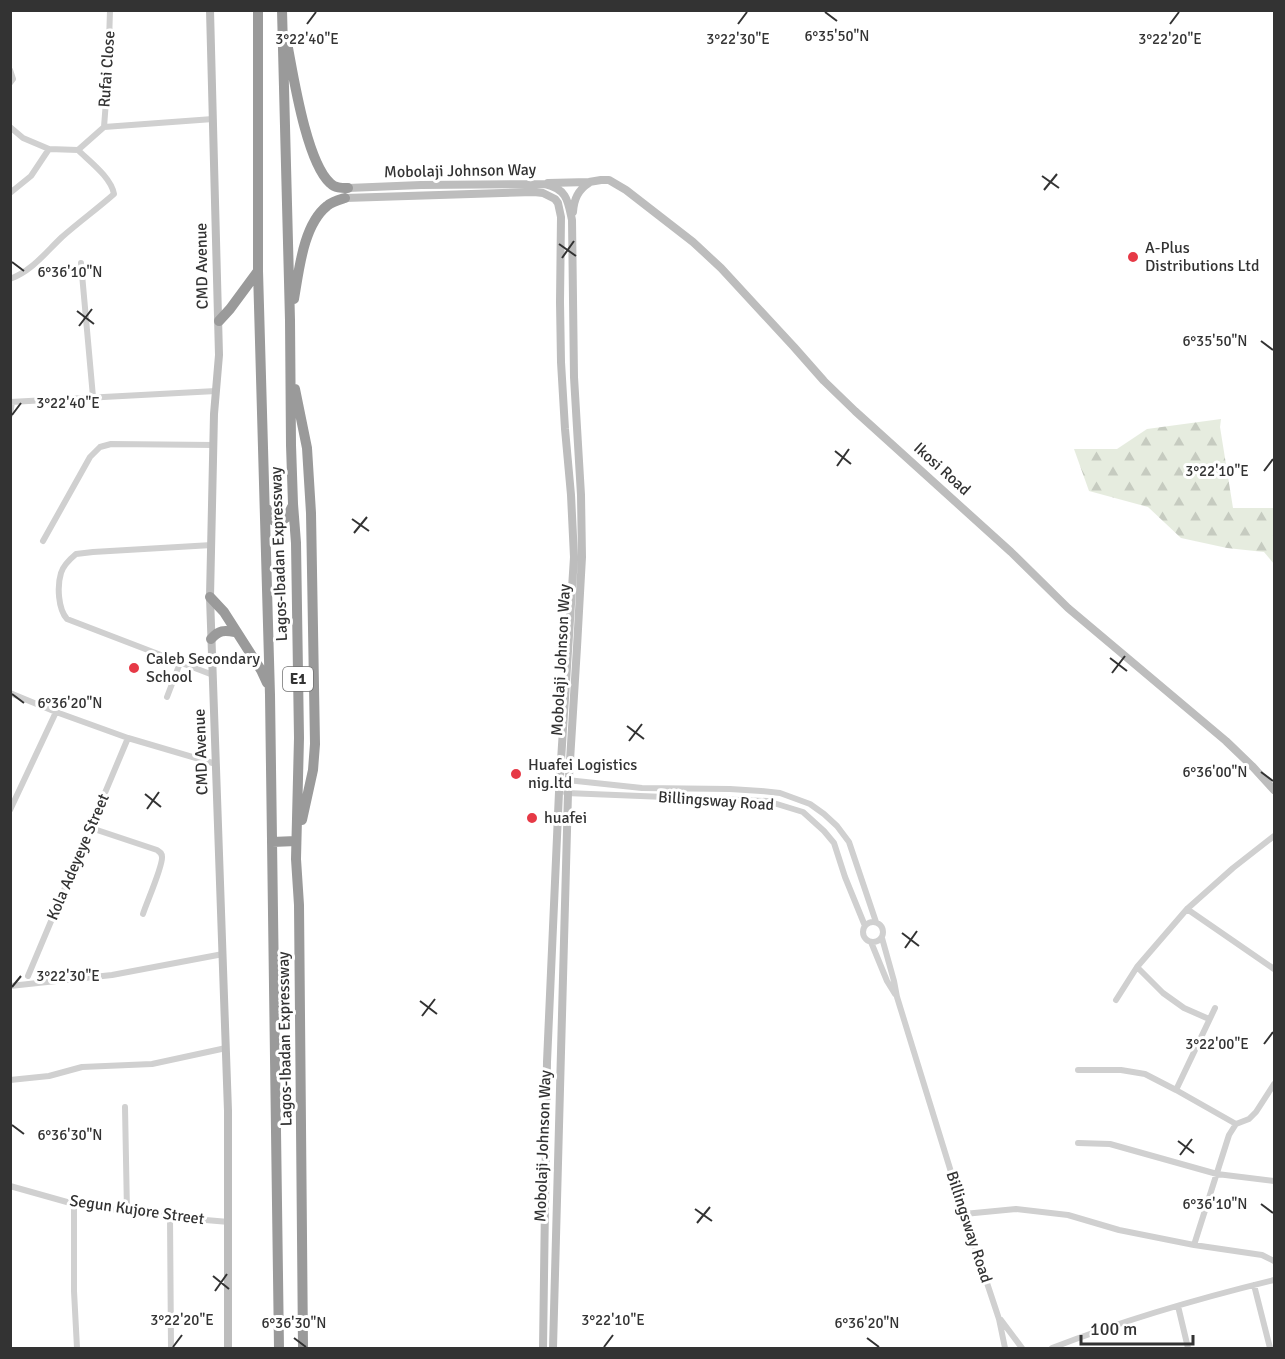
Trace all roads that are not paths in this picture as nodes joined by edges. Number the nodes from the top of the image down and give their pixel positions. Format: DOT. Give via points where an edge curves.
graph roads {
  1 [pos="110,10"];
  2 [pos="210,10"];
  3 [pos="258,10"];
  4 [pos="282,10"];
  5 [pos="289,10"];
  6 [pos="282,22"];
  7 [pos="10,70"];
  8 [pos="10,83"];
  9 [pos="213,119"];
  10 [pos="10,127"];
  11 [pos="104,127"];
  12 [pos="49,149"];
  13 [pos="78,150"];
  14 [pos="589,182"];
  15 [pos="552,184"];
  16 [pos="10,193"];
  17 [pos="346,193"];
  18 [pos="547,194"];
  19 [pos="576,196"];
  20 [pos="568,202"];
  21 [pos="559,206"];
  22 [pos="572,220"];
  23 [pos="81,263"];
  24 [pos="258,271"];
  25 [pos="10,279"];
  26 [pos="290,320"];
  27 [pos="219,321"];
  28 [pos="291,377"];
  29 [pos="216,391"];
  30 [pos="93,397"];
  31 [pos="11,402"];
  32 [pos="10,416"];
  33 [pos="214,445"];
  34 [pos="264,494"];
  35 [pos="293,504"];
  36 [pos="43,541"];
  37 [pos="212,545"];
  38 [pos="210,597"];
  39 [pos="236,632"];
  40 [pos="211,639"];
  41 [pos="180,663"];
  42 [pos="213,675"];
  43 [pos="10,693"];
  44 [pos="270,695"];
  45 [pos="167,697"];
  46 [pos="56,712"];
  47 [pos="128,738"];
  48 [pos="216,764"];
  49 [pos="564,780"];
  50 [pos="1275,790"];
  51 [pos="563,793"];
  52 [pos="10,810"];
  53 [pos="91,828"];
  54 [pos="297,828"];
  55 [pos="1275,836"];
  56 [pos="296,841"];
  57 [pos="272,842"];
  58 [pos="1187,909"];
  59 [pos="143,915"];
  60 [pos="876,922"];
  61 [pos="865,926"];
  62 [pos="882,938"];
  63 [pos="871,942"];
  64 [pos="224,954"];
  65 [pos="1137,967"];
  66 [pos="1275,969"];
  67 [pos="28,976"];
  68 [pos="10,986"];
  69 [pos="897,997"];
  70 [pos="1116,1000"];
  71 [pos="1215,1008"];
  72 [pos="1209,1019"];
  73 [pos="226,1048"];
  74 [pos="1078,1070"];
  75 [pos="10,1080"];
  76 [pos="1275,1083"];
  77 [pos="1176,1090"];
  78 [pos="125,1107"];
  79 [pos="1236,1124"];
  80 [pos="1078,1143"];
  81 [pos="1217,1174"];
  82 [pos="1275,1181"];
  83 [pos="10,1186"];
  84 [pos="74,1204"];
  85 [pos="127,1212"];
  86 [pos="964,1214"];
  87 [pos="170,1217"];
  88 [pos="229,1222"];
  89 [pos="1194,1245"];
  90 [pos="1275,1261"];
  91 [pos="1275,1280"];
  92 [pos="1254,1285"];
  93 [pos="1178,1306"];
  94 [pos="999,1319"];
  95 [pos="77,1348"];
  96 [pos="171,1348"];
  97 [pos="228,1348"];
  98 [pos="279,1348"];
  99 [pos="303,1348"];
  100 [pos="543,1348"];
  101 [pos="553,1348"];
  102 [pos="1005,1348"];
  103 [pos="1022,1348"];
  104 [pos="1052,1348"];
  105 [pos="1188,1348"];
  106 [pos="1270,1348"];
  1 -- 11 [label="street, Rufai Close"];
  2 -- 9 [label="street, CMD Avenue"];
  3 -- 24 [label="highway, Lagos-Ibadan Expressway / E1"];
  4 -- 6 [label="highway, Lagos-Ibadan Expressway / E1"];
  5 -- 6 [label="highway"];
  6 -- 17 [label="highway" via="302,116 318,165 334,186"];
  6 -- 26 [label="highway, Lagos-Ibadan Expressway / E1"];
  7 -- 8 [label="street"];
  9 -- 11 [label="street"];
  9 -- 27 [label="street, CMD Avenue"];
  10 -- 12 [label="street" via="23,138"];
  11 -- 13 [label="street"];
  12 -- 13 [label="street"];
  12 -- 16 [label="street" via="31,176"];
  13 -- 25 [label="street" via="108,180 114,194 39,261"];
  14 -- 15 [label="street, Ikosi Road"];
  14 -- 19 [label="street"];
  14 -- 50 [label="street, Ikosi Road" via="616,183 703,250 855,411 1068,608 1226,741"];
  15 -- 17 [label="street, Mobolaji Johnson Way"];
  15 -- 18 [label="street"];
  15 -- 20 [label="street, Mobolaji Johnson Way"];
  17 -- 18 [label="street, Mobolaji Johnson Way"];
  17 -- 26 [label="highway" via="318,216 310,233"];
  18 -- 21 [label="street, Mobolaji Johnson Way"];
  19 -- 20 [label="street"];
  19 -- 22 [label="street"];
  20 -- 21 [label="street"];
  20 -- 22 [label="street, Mobolaji Johnson Way"];
  21 -- 49 [label="street, Mobolaji Johnson Way" via="562,382 574,557"];
  22 -- 49 [label="street, Mobolaji Johnson Way" via="582,557"];
  23 -- 30 [label="street"];
  24 -- 27 [label="highway"];
  24 -- 34 [label="highway, Lagos-Ibadan Expressway / E1"];
  26 -- 28 [label="highway, Lagos-Ibadan Expressway / E1"];
  27 -- 29 [label="street, CMD Avenue"];
  28 -- 35 [label="highway, Lagos-Ibadan Expressway / E1"];
  28 -- 54 [label="highway" via="305,439 311,513 315,732 313,770"];
  29 -- 30 [label="street"];
  29 -- 33 [label="street, CMD Avenue"];
  30 -- 31 [label="street"];
  31 -- 32 [label="street"];
  33 -- 36 [label="street" via="100,447 90,457"];
  33 -- 37 [label="street, CMD Avenue"];
  34 -- 35 [label="highway" via="268,514 276,522 284,520"];
  34 -- 44 [label="highway, Lagos-Ibadan Expressway / E1"];
  35 -- 54 [label="highway, Lagos-Ibadan Expressway / E1" via="299,738"];
  37 -- 38 [label="street, CMD Avenue"];
  37 -- 41 [label="street" via="76,554 61,571 60,606 67,619"];
  38 -- 39 [label="highway"];
  38 -- 40 [label="street, CMD Avenue"];
  39 -- 40 [label="highway" via="220,631"];
  39 -- 44 [label="highway" via="261,669"];
  40 -- 42 [label="street, CMD Avenue"];
  41 -- 42 [label="street"];
  41 -- 45 [label="street"];
  42 -- 48 [label="street, CMD Avenue"];
  43 -- 46 [label="street"];
  44 -- 57 [label="highway, Lagos-Ibadan Expressway / E1"];
  46 -- 47 [label="street"];
  46 -- 52 [label="street"];
  47 -- 48 [label="street"];
  47 -- 53 [label="street, Kola Adeyeye Street"];
  48 -- 64 [label="street, CMD Avenue"];
  49 -- 51 [label="street, Mobolaji Johnson Way"];
  49 -- 60 [label="street, Billingsway Road" via="642,788 761,791 810,804 837,826 849,842"];
  51 -- 61 [label="street, Billingsway Road" via="767,801 803,812 834,843"];
  51 -- 100 [label="street, Mobolaji Johnson Way" via="547,1062"];
  51 -- 101 [label="street, Mobolaji Johnson Way"];
  53 -- 59 [label="street" via="160,852 162,858"];
  53 -- 67 [label="street, Kola Adeyeye Street"];
  54 -- 56 [label="highway, Lagos-Ibadan Expressway / E1"];
  55 -- 58 [label="street"];
  56 -- 57 [label="highway"];
  56 -- 99 [label="highway, Lagos-Ibadan Expressway / E1"];
  57 -- 98 [label="highway, Lagos-Ibadan Expressway / E1"];
  58 -- 65 [label="street"];
  58 -- 66 [label="street"];
  60 -- 61 [label="street"];
  60 -- 62 [label="street" via="883,928"];
  61 -- 63 [label="street" via="863,936"];
  62 -- 63 [label="street"];
  62 -- 69 [label="street, Billingsway Road"];
  63 -- 69 [label="street, Billingsway Road"];
  64 -- 68 [label="street" via="112,975"];
  64 -- 73 [label="street, CMD Avenue"];
  65 -- 70 [label="street"];
  65 -- 72 [label="street" via="1163,993"];
  69 -- 86 [label="street, Billingsway Road"];
  71 -- 72 [label="street"];
  72 -- 77 [label="street"];
  73 -- 75 [label="street" via="152,1064 82,1067"];
  73 -- 88 [label="street, CMD Avenue"];
  74 -- 77 [label="street" via="1145,1074"];
  76 -- 79 [label="street" via="1256,1112"];
  77 -- 79 [label="street"];
  78 -- 85 [label="street"];
  79 -- 81 [label="street"];
  80 -- 81 [label="street" via="1110,1144"];
  81 -- 82 [label="street"];
  81 -- 89 [label="street"];
  83 -- 84 [label="street, Segun Kujore Street"];
  84 -- 85 [label="street, Segun Kujore Street"];
  84 -- 95 [label="street"];
  85 -- 87 [label="street, Segun Kujore Street"];
  86 -- 89 [label="street" via="1016,1209 1068,1215"];
  86 -- 94 [label="street, Billingsway Road"];
  87 -- 88 [label="street, Segun Kujore Street"];
  87 -- 96 [label="street"];
  88 -- 97 [label="street, CMD Avenue"];
  89 -- 90 [label="street" via="1262,1255"];
  91 -- 92 [label="street"];
  92 -- 93 [label="street"];
  92 -- 106 [label="street"];
  93 -- 104 [label="street"];
  93 -- 105 [label="street"];
  94 -- 102 [label="street, Billingsway Road"];
  94 -- 103 [label="street, Billingsway Road"];
}
